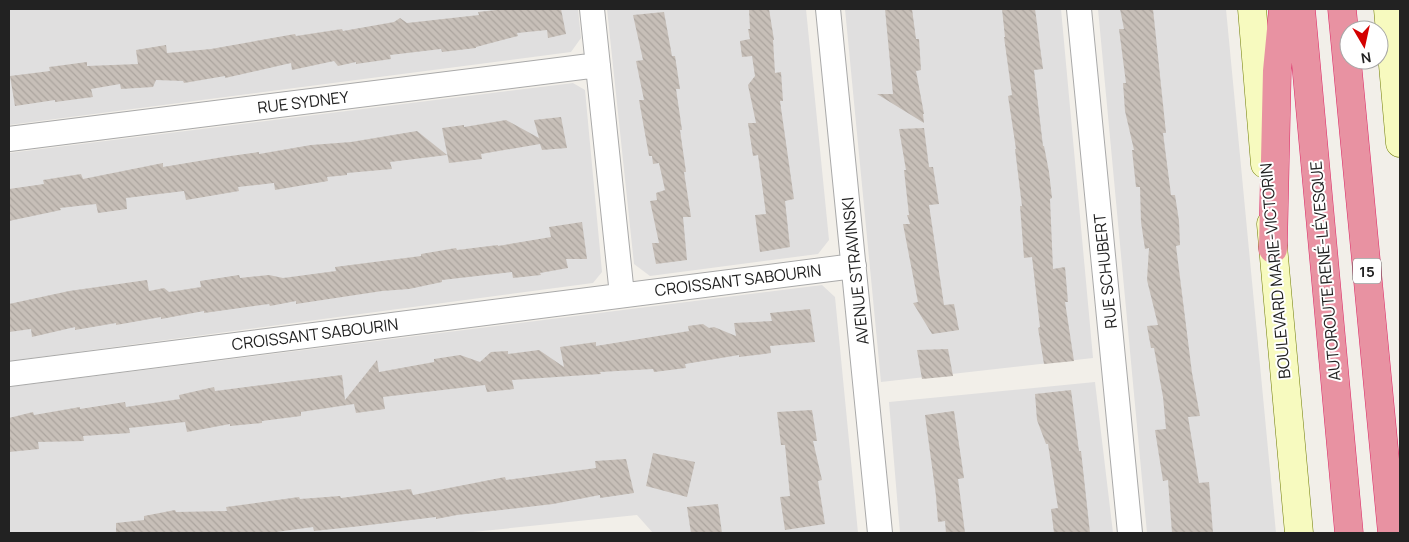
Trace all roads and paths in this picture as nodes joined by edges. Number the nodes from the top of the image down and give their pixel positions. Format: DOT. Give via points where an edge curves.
graph roads {
  1 [pos="592,9"];
  2 [pos="828,9"];
  3 [pos="1079,9"];
  4 [pos="1252,9"];
  5 [pos="1283,9"];
  6 [pos="1300,9"];
  7 [pos="1342,9"];
  8 [pos="1388,9"];
  9 [pos="598,65"];
  10 [pos="9,139"];
  11 [pos="1400,144"];
  12 [pos="1273,249"];
  13 [pos="854,266"];
  14 [pos="622,295"];
  15 [pos="9,374"];
  16 [pos="880,533"];
  17 [pos="1130,533"];
  18 [pos="1299,533"];
  19 [pos="1349,533"];
  20 [pos="1392,533"];
  1 -- 9 [label="street"];
  2 -- 13 [label="street, AVENUE STRAVINSKI"];
  3 -- 17 [label="street, RUE SCHUBERT"];
  4 -- 12 [label="main road, BOULEVARD MARIE-VICTORIN"];
  5 -- 12 [label="highway" via="1277,71"];
  6 -- 19 [label="highway, AUTOROUTE RENÉ-LÉVESQUE"];
  7 -- 20 [label="highway, 15"];
  8 -- 11 [label="main road"];
  9 -- 10 [label="street, RUE SYDNEY"];
  9 -- 14 [label="street"];
  12 -- 18 [label="main road, BOULEVARD MARIE-VICTORIN"];
  13 -- 14 [label="street, CROISSANT SABOURIN"];
  13 -- 16 [label="street, AVENUE STRAVINSKI"];
  14 -- 15 [label="street, CROISSANT SABOURIN"];
}
